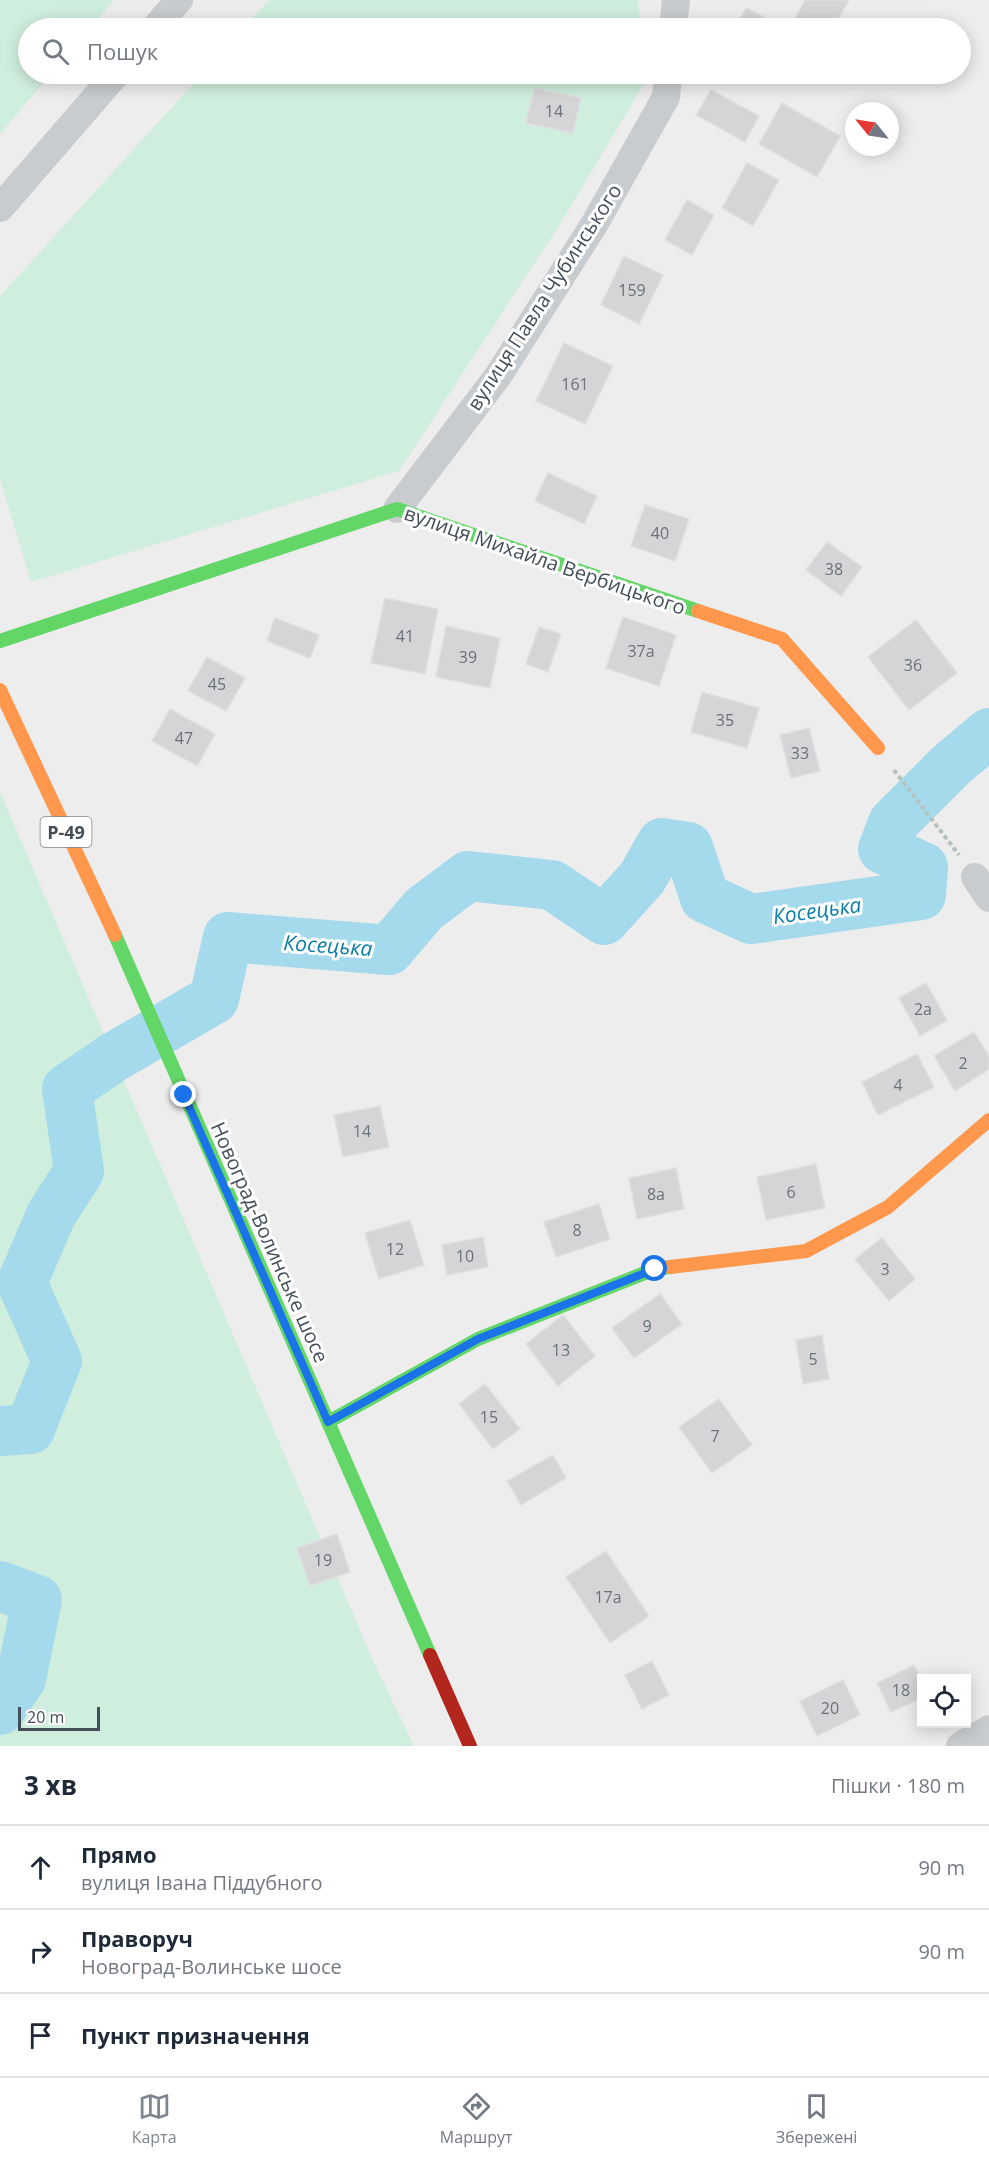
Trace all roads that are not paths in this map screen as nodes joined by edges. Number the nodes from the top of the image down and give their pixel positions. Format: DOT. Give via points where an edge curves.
graph roads {
  1 [pos="179,0"];
  2 [pos="676,0"];
  3 [pos="164,18"];
  4 [pos="674,18"];
  5 [pos="107,84"];
  6 [pos="667,84"];
  7 [pos="0,208"];
  8 [pos="397,509"];
  9 [pos="0,641"];
  10 [pos="0,690"];
  11 [pos="878,748"];
  12 [pos="989,1120"];
  13 [pos="328,1422"];
  14 [pos="989,1729"];
  15 [pos="470,1746"];
  16 [pos="960,1746"];
  1 -- 3 [label="street"];
  2 -- 4 [label="street"];
  5 -- 7 [label="street"];
  6 -- 8 [label="street, вулиця Павла Чубинського" via="666,97 596,223 498,376"];
  8 -- 9 [label="street, вулиця Михайла Вербицького"];
  8 -- 11 [label="street, вулиця Михайла Вербицького" via="782,639"];
  10 -- 13 [label="street, Новоград-Волинське шосе / Р-49" via="133,974"];
  12 -- 13 [label="street" via="888,1207 806,1251 655,1269 478,1339"];
  13 -- 15 [label="street, Новоград-Волинське шосе / Р-49"];
  14 -- 16 [label="street"];
}
